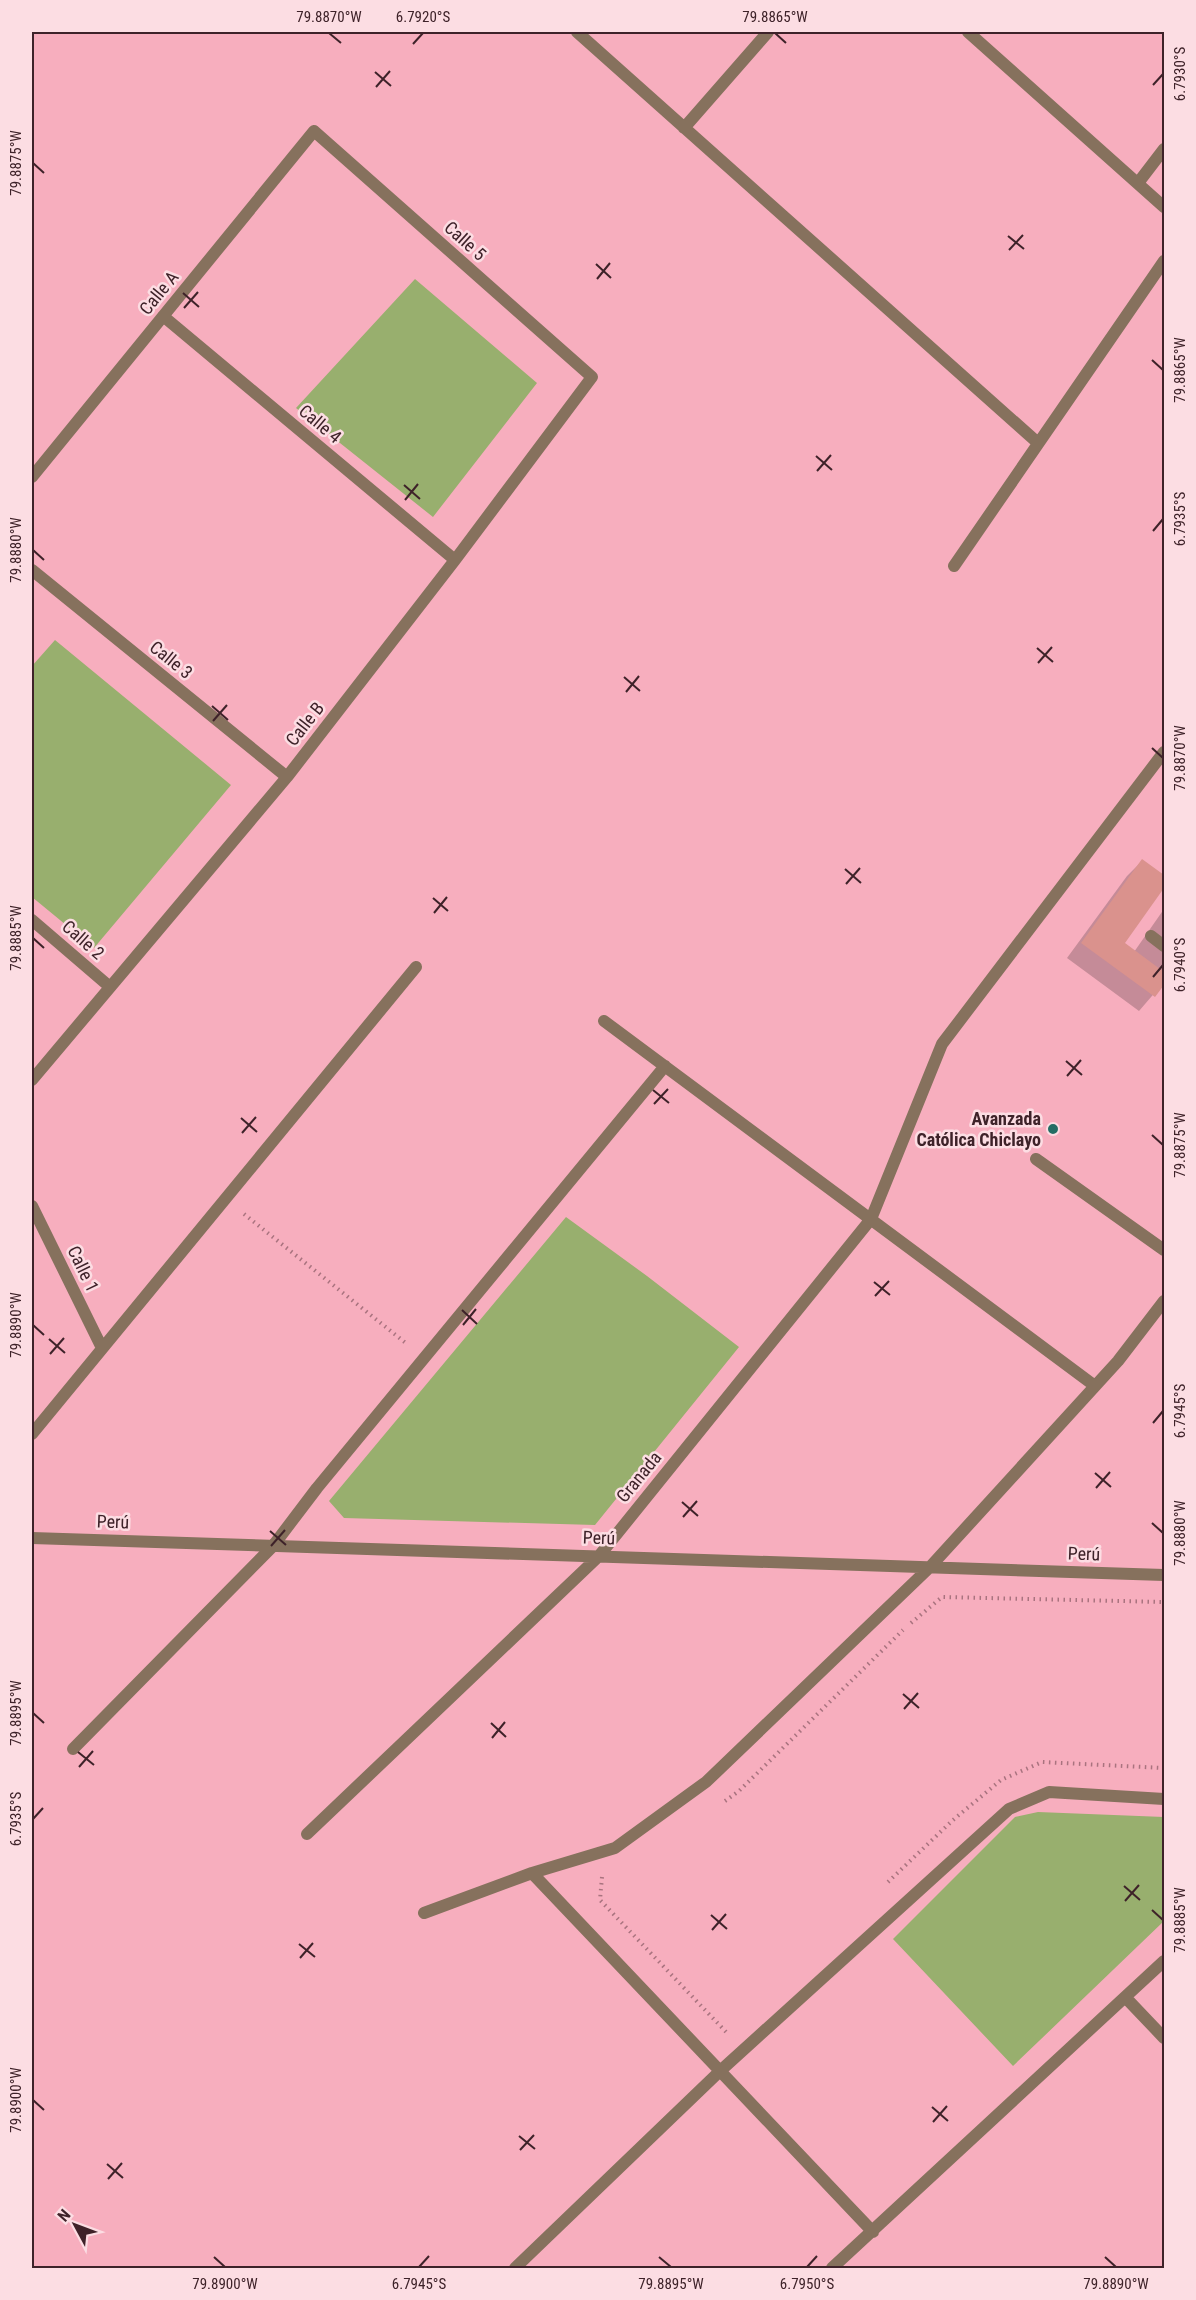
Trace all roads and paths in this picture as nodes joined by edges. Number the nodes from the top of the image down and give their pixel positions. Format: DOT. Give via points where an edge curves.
graph roads {
  1 [pos="577,32"];
  2 [pos="768,32"];
  3 [pos="968,32"];
  4 [pos="684,128"];
  5 [pos="314,131"];
  6 [pos="1164,149"];
  7 [pos="1138,183"];
  8 [pos="1164,207"];
  9 [pos="1164,261"];
  10 [pos="163,316"];
  11 [pos="592,377"];
  12 [pos="1038,443"];
  13 [pos="32,477"];
  14 [pos="455,560"];
  15 [pos="954,566"];
  16 [pos="32,570"];
  17 [pos="1164,752"];
  18 [pos="287,777"];
  19 [pos="32,920"];
  20 [pos="1151,936"];
  21 [pos="1164,945"];
  22 [pos="416,967"];
  23 [pos="111,987"];
  24 [pos="604,1021"];
  25 [pos="665,1066"];
  26 [pos="32,1080"];
  27 [pos="1036,1159"];
  28 [pos="225,1198"];
  29 [pos="32,1206"];
  30 [pos="871,1219"];
  31 [pos="1164,1250"];
  32 [pos="1164,1301"];
  33 [pos="102,1348"];
  34 [pos="424,1358"];
  35 [pos="1095,1386"];
  36 [pos="32,1434"];
  37 [pos="32,1538"];
  38 [pos="273,1546"];
  39 [pos="599,1556"];
  40 [pos="930,1568"];
  41 [pos="1164,1575"];
  42 [pos="1164,1602"];
  43 [pos="73,1749"];
  44 [pos="1164,1768"];
  45 [pos="1164,1799"];
  46 [pos="720,1804"];
  47 [pos="307,1834"];
  48 [pos="610,1873"];
  49 [pos="532,1874"];
  50 [pos="884,1886"];
  51 [pos="424,1913"];
  52 [pos="1164,1960"];
  53 [pos="1126,1998"];
  54 [pos="737,2027"];
  55 [pos="1164,2038"];
  56 [pos="719,2072"];
  57 [pos="873,2232"];
  58 [pos="515,2268"];
  59 [pos="832,2268"];
  1 -- 4 [label="street"];
  2 -- 4 [label="street"];
  3 -- 7 [label="street"];
  4 -- 12 [label="street"];
  5 -- 10 [label="street, Calle A"];
  5 -- 11 [label="street, Calle 5"];
  6 -- 7 [label="street"];
  7 -- 8 [label="street"];
  9 -- 12 [label="street"];
  10 -- 13 [label="street, Calle A"];
  10 -- 14 [label="street, Calle 4"];
  11 -- 14 [label="street, Calle B"];
  12 -- 15 [label="street"];
  14 -- 18 [label="street, Calle B"];
  16 -- 18 [label="street, Calle 3"];
  17 -- 30 [label="street, Granada" via="942,1044"];
  18 -- 23 [label="street, Calle B"];
  19 -- 23 [label="street, Calle 2"];
  20 -- 21 [label="street"];
  22 -- 28 [label="street"];
  23 -- 26 [label="street, Calle B"];
  24 -- 25 [label="street"];
  25 -- 30 [label="street"];
  25 -- 34 [label="street"];
  27 -- 31 [label="street"];
  28 -- 33 [label="street"];
  28 -- 34 [label="path"];
  29 -- 33 [label="street, Calle 1"];
  30 -- 35 [label="street"];
  30 -- 39 [label="street, Granada"];
  32 -- 35 [label="street"];
  33 -- 36 [label="street"];
  34 -- 38 [label="street"];
  35 -- 40 [label="street"];
  37 -- 38 [label="street, Perú"];
  38 -- 39 [label="street, Perú"];
  38 -- 43 [label="street"];
  39 -- 40 [label="street, Perú"];
  39 -- 47 [label="street, Granada"];
  40 -- 41 [label="street, Perú"];
  40 -- 49 [label="street" via="706,1782 615,1848"];
  42 -- 46 [label="path" via="942,1597 739,1791"];
  44 -- 50 [label="path" via="1042,1762 1001,1780"];
  45 -- 56 [label="street" via="1049,1792 1009,1809"];
  48 -- 54 [label="path" via="602,1875 600,1900 729,2036"];
  49 -- 51 [label="street"];
  49 -- 56 [label="street"];
  52 -- 53 [label="street"];
  53 -- 55 [label="street"];
  53 -- 57 [label="street"];
  56 -- 57 [label="street"];
  56 -- 58 [label="street"];
  57 -- 59 [label="street"];
}
